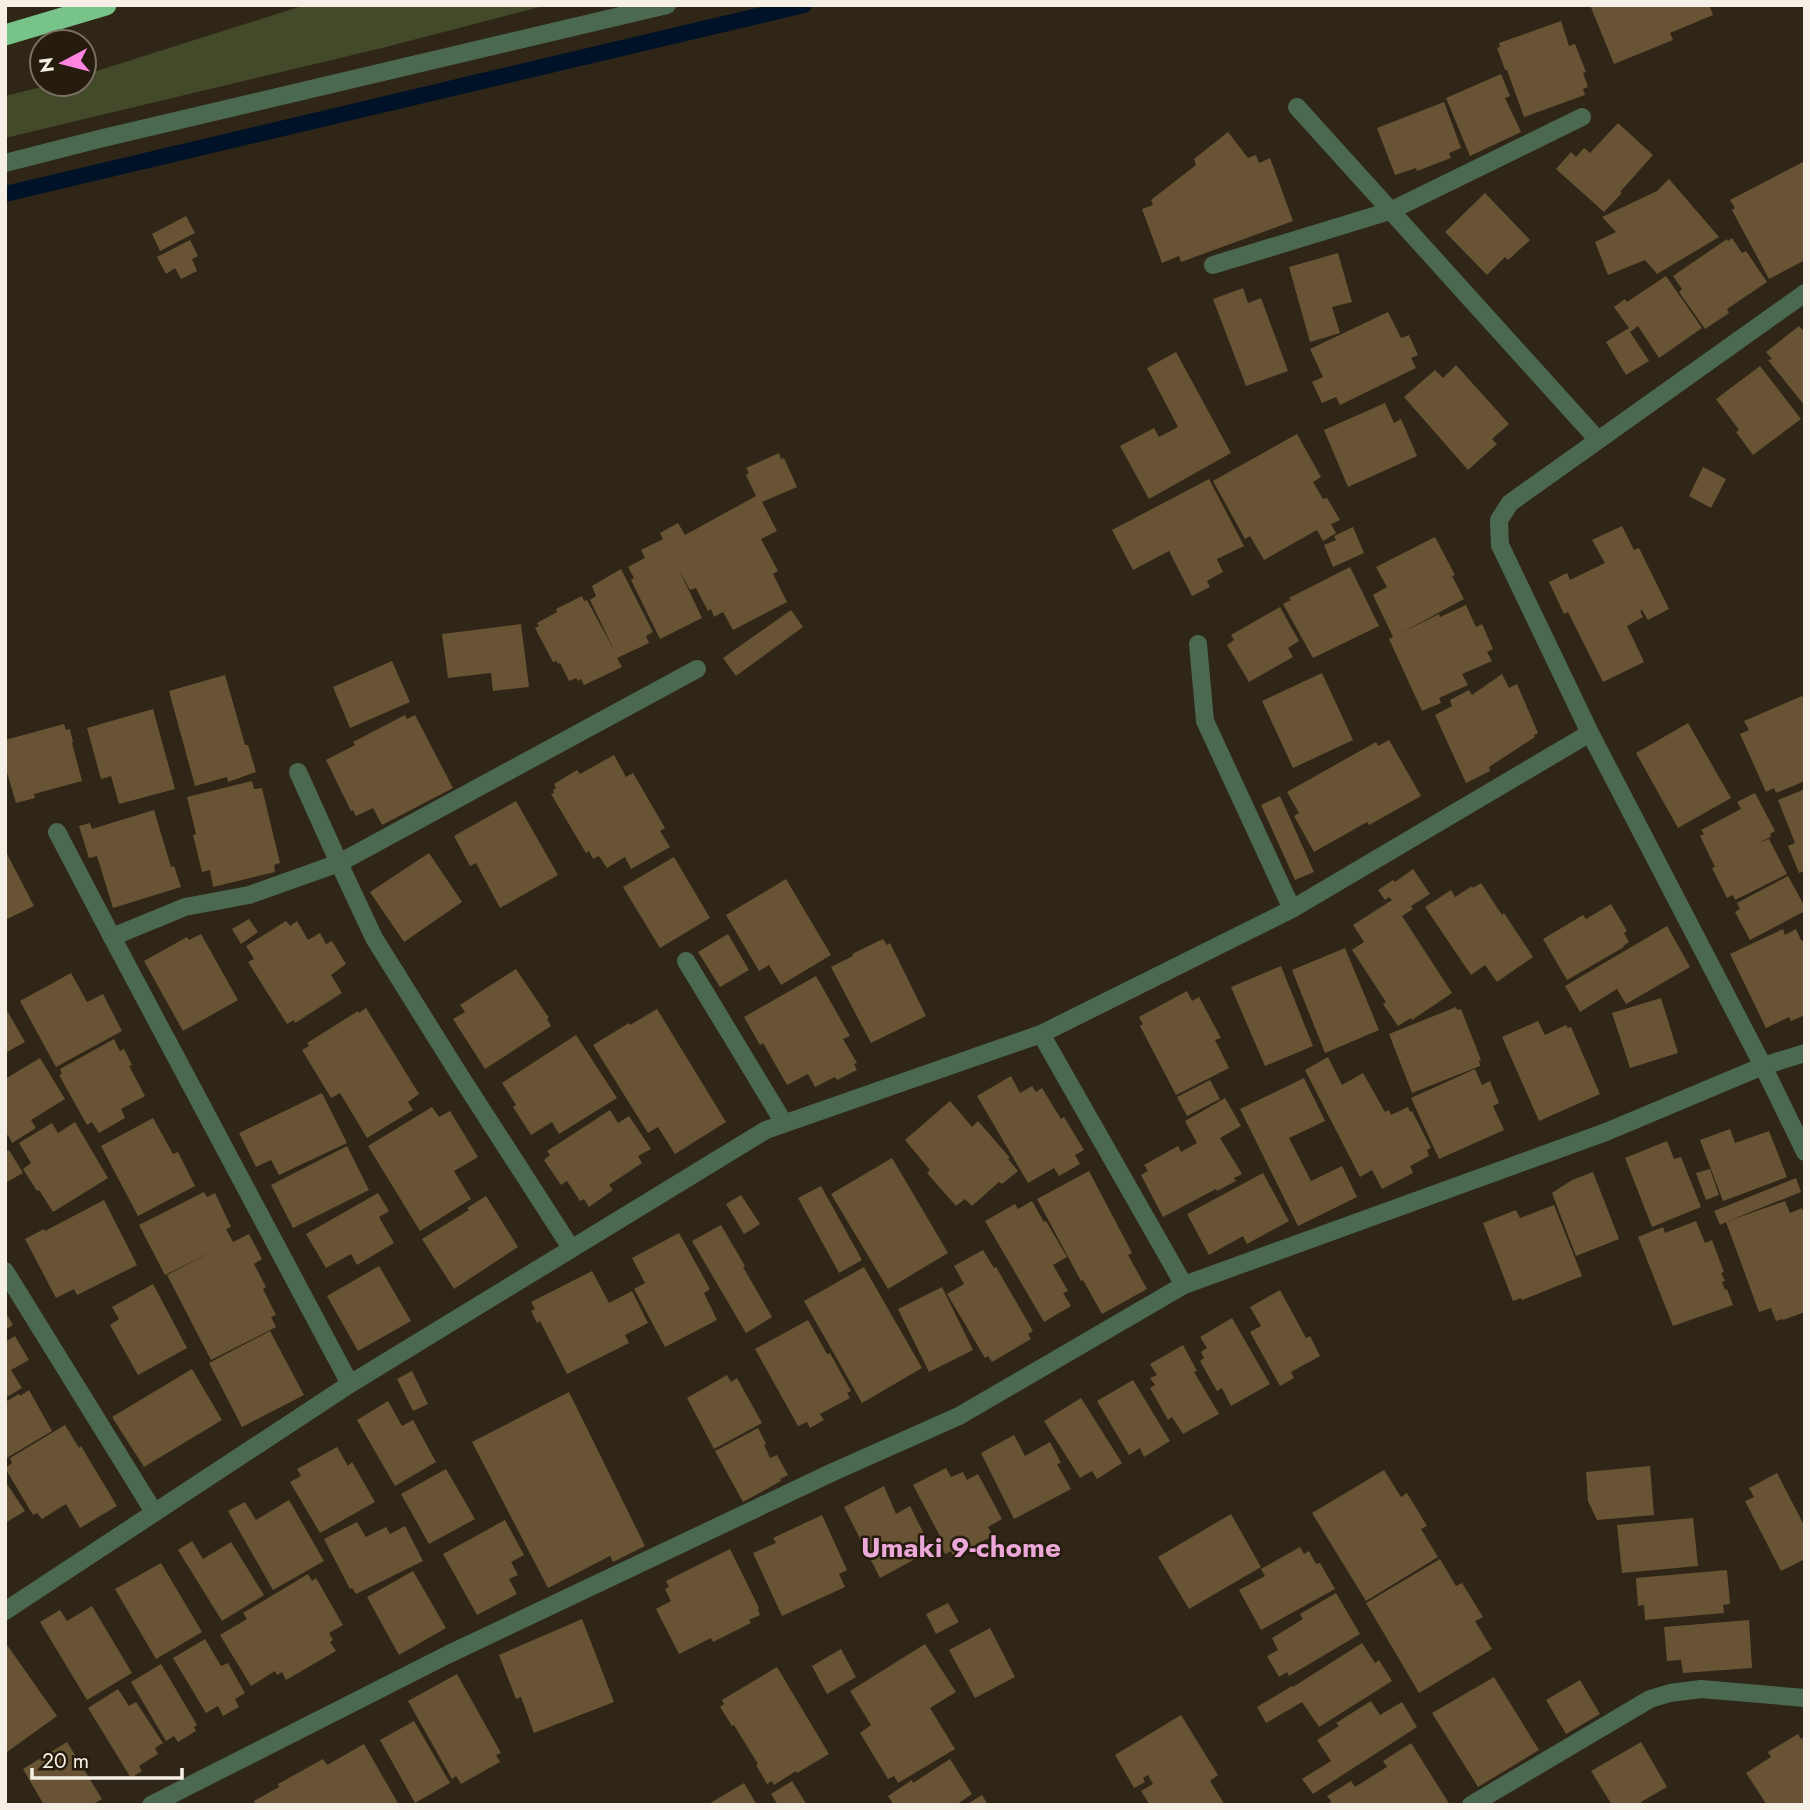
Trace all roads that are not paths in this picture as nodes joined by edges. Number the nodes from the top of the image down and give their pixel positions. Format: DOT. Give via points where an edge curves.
graph roads {
  1 [pos="106,5"];
  2 [pos="667,5"];
  3 [pos="5,35"];
  4 [pos="1297,107"];
  5 [pos="1582,117"];
  6 [pos="5,163"];
  7 [pos="1390,211"];
  8 [pos="1213,265"];
  9 [pos="1805,293"];
  10 [pos="1598,440"];
  11 [pos="1198,644"];
  12 [pos="697,669"];
  13 [pos="1590,733"];
  14 [pos="298,772"];
  15 [pos="57,832"];
  16 [pos="339,863"];
  17 [pos="1292,909"];
  18 [pos="113,937"];
  19 [pos="687,961"];
  20 [pos="1041,1034"];
  21 [pos="1805,1053"];
  22 [pos="1763,1066"];
  23 [pos="784,1123"];
  24 [pos="1805,1152"];
  25 [pos="571,1248"];
  26 [pos="5,1271"];
  27 [pos="1184,1285"];
  28 [pos="350,1384"];
  29 [pos="155,1512"];
  30 [pos="5,1611"];
  31 [pos="1805,1698"];
  32 [pos="152,1805"];
  33 [pos="1471,1805"];
  1 -- 3 [label="highway"];
  2 -- 6 [label="street"];
  4 -- 7 [label="street"];
  5 -- 7 [label="street"];
  7 -- 8 [label="street"];
  7 -- 10 [label="street"];
  9 -- 10 [label="street"];
  10 -- 13 [label="street" via="1510,503 1499,520 1500,545"];
  11 -- 17 [label="street" via="1205,721"];
  12 -- 16 [label="street"];
  13 -- 17 [label="street"];
  13 -- 22 [label="street"];
  14 -- 16 [label="street"];
  15 -- 18 [label="street"];
  16 -- 18 [label="street" via="249,895 185,907"];
  16 -- 25 [label="street" via="374,938"];
  17 -- 20 [label="street"];
  18 -- 28 [label="street"];
  19 -- 23 [label="street"];
  20 -- 23 [label="street"];
  20 -- 27 [label="street"];
  21 -- 22 [label="street"];
  22 -- 24 [label="street"];
  22 -- 27 [label="street" via="1606,1132"];
  23 -- 25 [label="street"];
  25 -- 28 [label="street"];
  26 -- 29 [label="street"];
  27 -- 32 [label="street" via="959,1416 449,1654"];
  28 -- 29 [label="street"];
  29 -- 30 [label="street"];
  31 -- 33 [label="street" via="1701,1689 1650,1699"];
}
